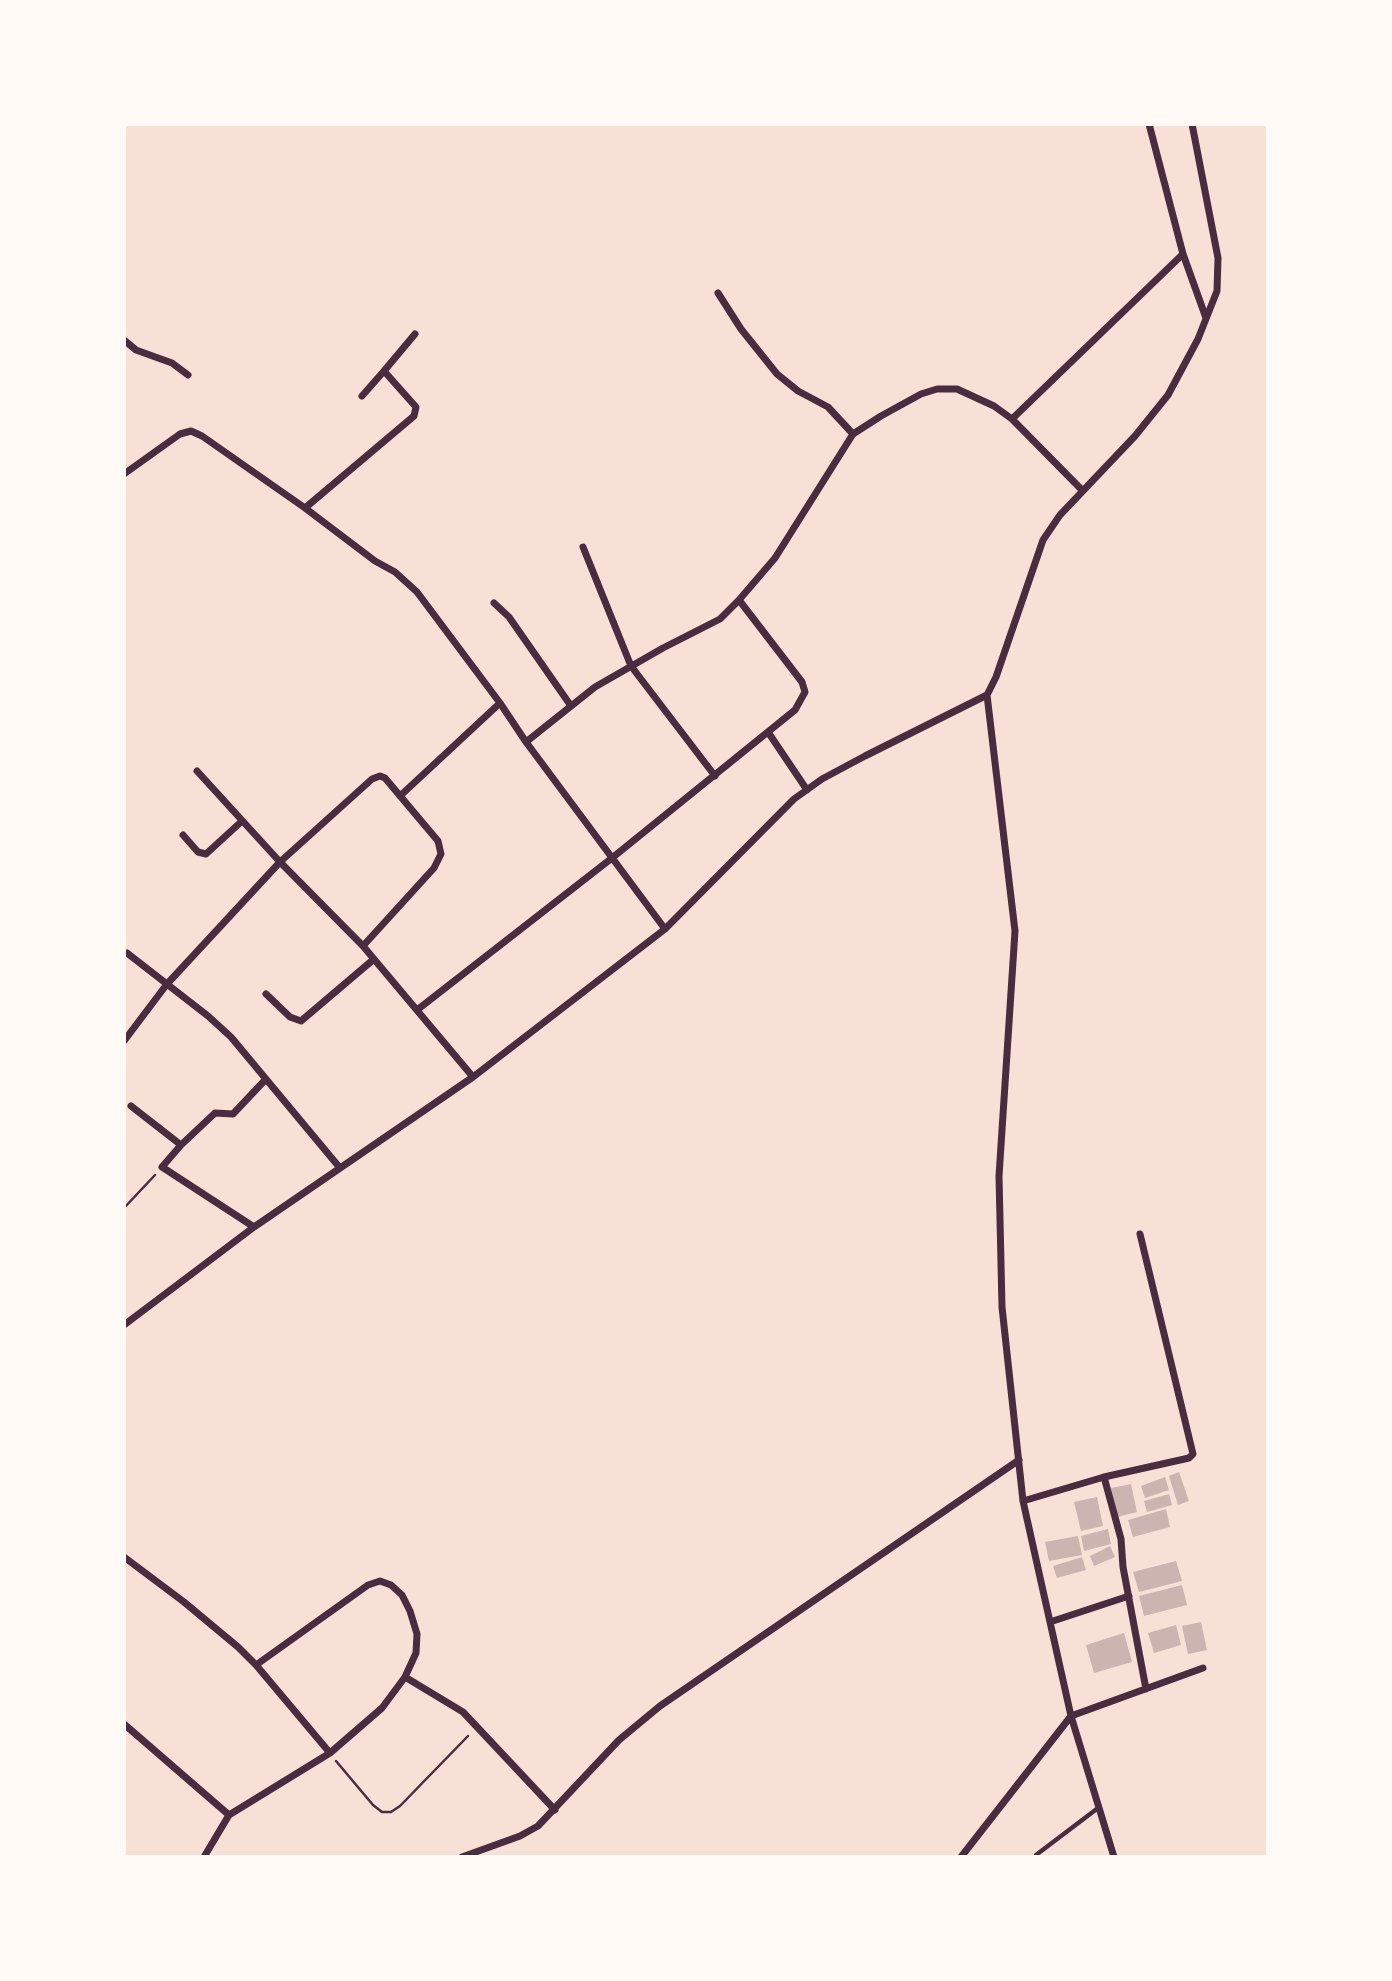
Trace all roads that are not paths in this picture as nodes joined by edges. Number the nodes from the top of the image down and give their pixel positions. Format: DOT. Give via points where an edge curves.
graph roads {
  1 [pos="1149,124"];
  2 [pos="1192,124"];
  3 [pos="1182,254"];
  4 [pos="718,293"];
  5 [pos="1206,318"];
  6 [pos="415,334"];
  7 [pos="124,340"];
  8 [pos="384,371"];
  9 [pos="188,375"];
  10 [pos="362,396"];
  11 [pos="1012,419"];
  12 [pos="853,434"];
  13 [pos="124,474"];
  14 [pos="1082,491"];
  15 [pos="305,508"];
  16 [pos="583,547"];
  17 [pos="739,600"];
  18 [pos="494,603"];
  19 [pos="631,667"];
  20 [pos="987,695"];
  21 [pos="500,703"];
  22 [pos="571,706"];
  23 [pos="768,732"];
  24 [pos="526,742"];
  25 [pos="197,771"];
  26 [pos="715,775"];
  27 [pos="807,790"];
  28 [pos="400,796"];
  29 [pos="242,821"];
  30 [pos="183,835"];
  31 [pos="612,858"];
  32 [pos="280,862"];
  33 [pos="665,929"];
  34 [pos="363,946"];
  35 [pos="128,953"];
  36 [pos="374,959"];
  37 [pos="167,984"];
  38 [pos="266,994"];
  39 [pos="417,1010"];
  40 [pos="124,1041"];
  41 [pos="473,1077"];
  42 [pos="266,1079"];
  43 [pos="131,1106"];
  44 [pos="181,1145"];
  45 [pos="340,1168"];
  46 [pos="254,1227"];
  47 [pos="1140,1234"];
  48 [pos="124,1325"];
  49 [pos="1019,1460"];
  50 [pos="1104,1477"];
  51 [pos="1023,1501"];
  52 [pos="124,1558"];
  53 [pos="1129,1596"];
  54 [pos="1050,1622"];
  55 [pos="256,1665"];
  56 [pos="1203,1668"];
  57 [pos="405,1677"];
  58 [pos="1146,1689"];
  59 [pos="1070,1716"];
  60 [pos="124,1724"];
  61 [pos="330,1753"];
  62 [pos="1098,1808"];
  63 [pos="555,1810"];
  64 [pos="229,1815"];
  65 [pos="1036,1855"];
  66 [pos="204,1857"];
  67 [pos="463,1857"];
  68 [pos="961,1857"];
  69 [pos="1114,1857"];
  1 -- 3 [label="street"];
  2 -- 5 [label="street" via="1218,258 1217,291"];
  3 -- 5 [label="street"];
  3 -- 11 [label="street"];
  4 -- 12 [label="street" via="777,373 828,407"];
  5 -- 14 [label="street" via="1168,395"];
  6 -- 8 [label="street"];
  7 -- 9 [label="street"];
  8 -- 10 [label="street"];
  8 -- 15 [label="street" via="416,407 414,416"];
  11 -- 12 [label="street" via="970,394 937,388"];
  11 -- 14 [label="street"];
  12 -- 17 [label="street" via="775,558"];
  13 -- 15 [label="street" via="191,431"];
  14 -- 20 [label="street" via="1043,540"];
  15 -- 21 [label="street" via="417,592"];
  16 -- 19 [label="street"];
  17 -- 19 [label="street" via="720,619"];
  17 -- 23 [label="street" via="805,692 795,710"];
  18 -- 22 [label="street" via="509,617"];
  19 -- 22 [label="street"];
  19 -- 26 [label="street"];
  20 -- 27 [label="street"];
  20 -- 49 [label="street" via="1015,931 999,1176 1002,1307"];
  21 -- 24 [label="street"];
  21 -- 28 [label="street"];
  22 -- 24 [label="street"];
  23 -- 26 [label="street"];
  23 -- 27 [label="street"];
  24 -- 31 [label="street"];
  25 -- 29 [label="street"];
  26 -- 31 [label="street"];
  27 -- 33 [label="street"];
  28 -- 32 [label="street" via="385,778 372,779"];
  28 -- 34 [label="street" via="438,841 441,854 434,868"];
  29 -- 30 [label="street" via="205,853 198,852"];
  29 -- 32 [label="street"];
  31 -- 33 [label="street"];
  31 -- 39 [label="street"];
  32 -- 34 [label="street"];
  32 -- 37 [label="street"];
  33 -- 41 [label="street"];
  34 -- 36 [label="street"];
  35 -- 37 [label="street"];
  36 -- 38 [label="street" via="302,1021 290,1017"];
  36 -- 39 [label="street"];
  37 -- 40 [label="street"];
  37 -- 42 [label="street" via="221,1027"];
  39 -- 41 [label="street"];
  41 -- 45 [label="street"];
  42 -- 44 [label="street" via="233,1114 215,1113"];
  42 -- 45 [label="street"];
  43 -- 44 [label="street"];
  44 -- 46 [label="street" via="162,1167"];
  45 -- 46 [label="street"];
  46 -- 48 [label="street"];
  47 -- 50 [label="street" via="1194,1451 1189,1458"];
  49 -- 51 [label="street"];
  49 -- 63 [label="street" via="660,1706 619,1740"];
  50 -- 51 [label="street"];
  50 -- 53 [label="street" via="1121,1539"];
  51 -- 54 [label="street"];
  52 -- 55 [label="street" via="215,1627"];
  53 -- 54 [label="street"];
  53 -- 58 [label="street"];
  54 -- 59 [label="street"];
  55 -- 57 [label="street" via="380,1581 402,1595 417,1634 416,1653"];
  55 -- 61 [label="street"];
  56 -- 58 [label="street"];
  57 -- 61 [label="street" via="382,1708"];
  57 -- 63 [label="street" via="455,1706"];
  58 -- 59 [label="street"];
  59 -- 62 [label="street"];
  59 -- 68 [label="street"];
  60 -- 64 [label="street"];
  61 -- 64 [label="street"];
  62 -- 65 [label="lane"];
  62 -- 69 [label="street"];
  63 -- 67 [label="street" via="528,1832"];
  64 -- 66 [label="street"];
}
